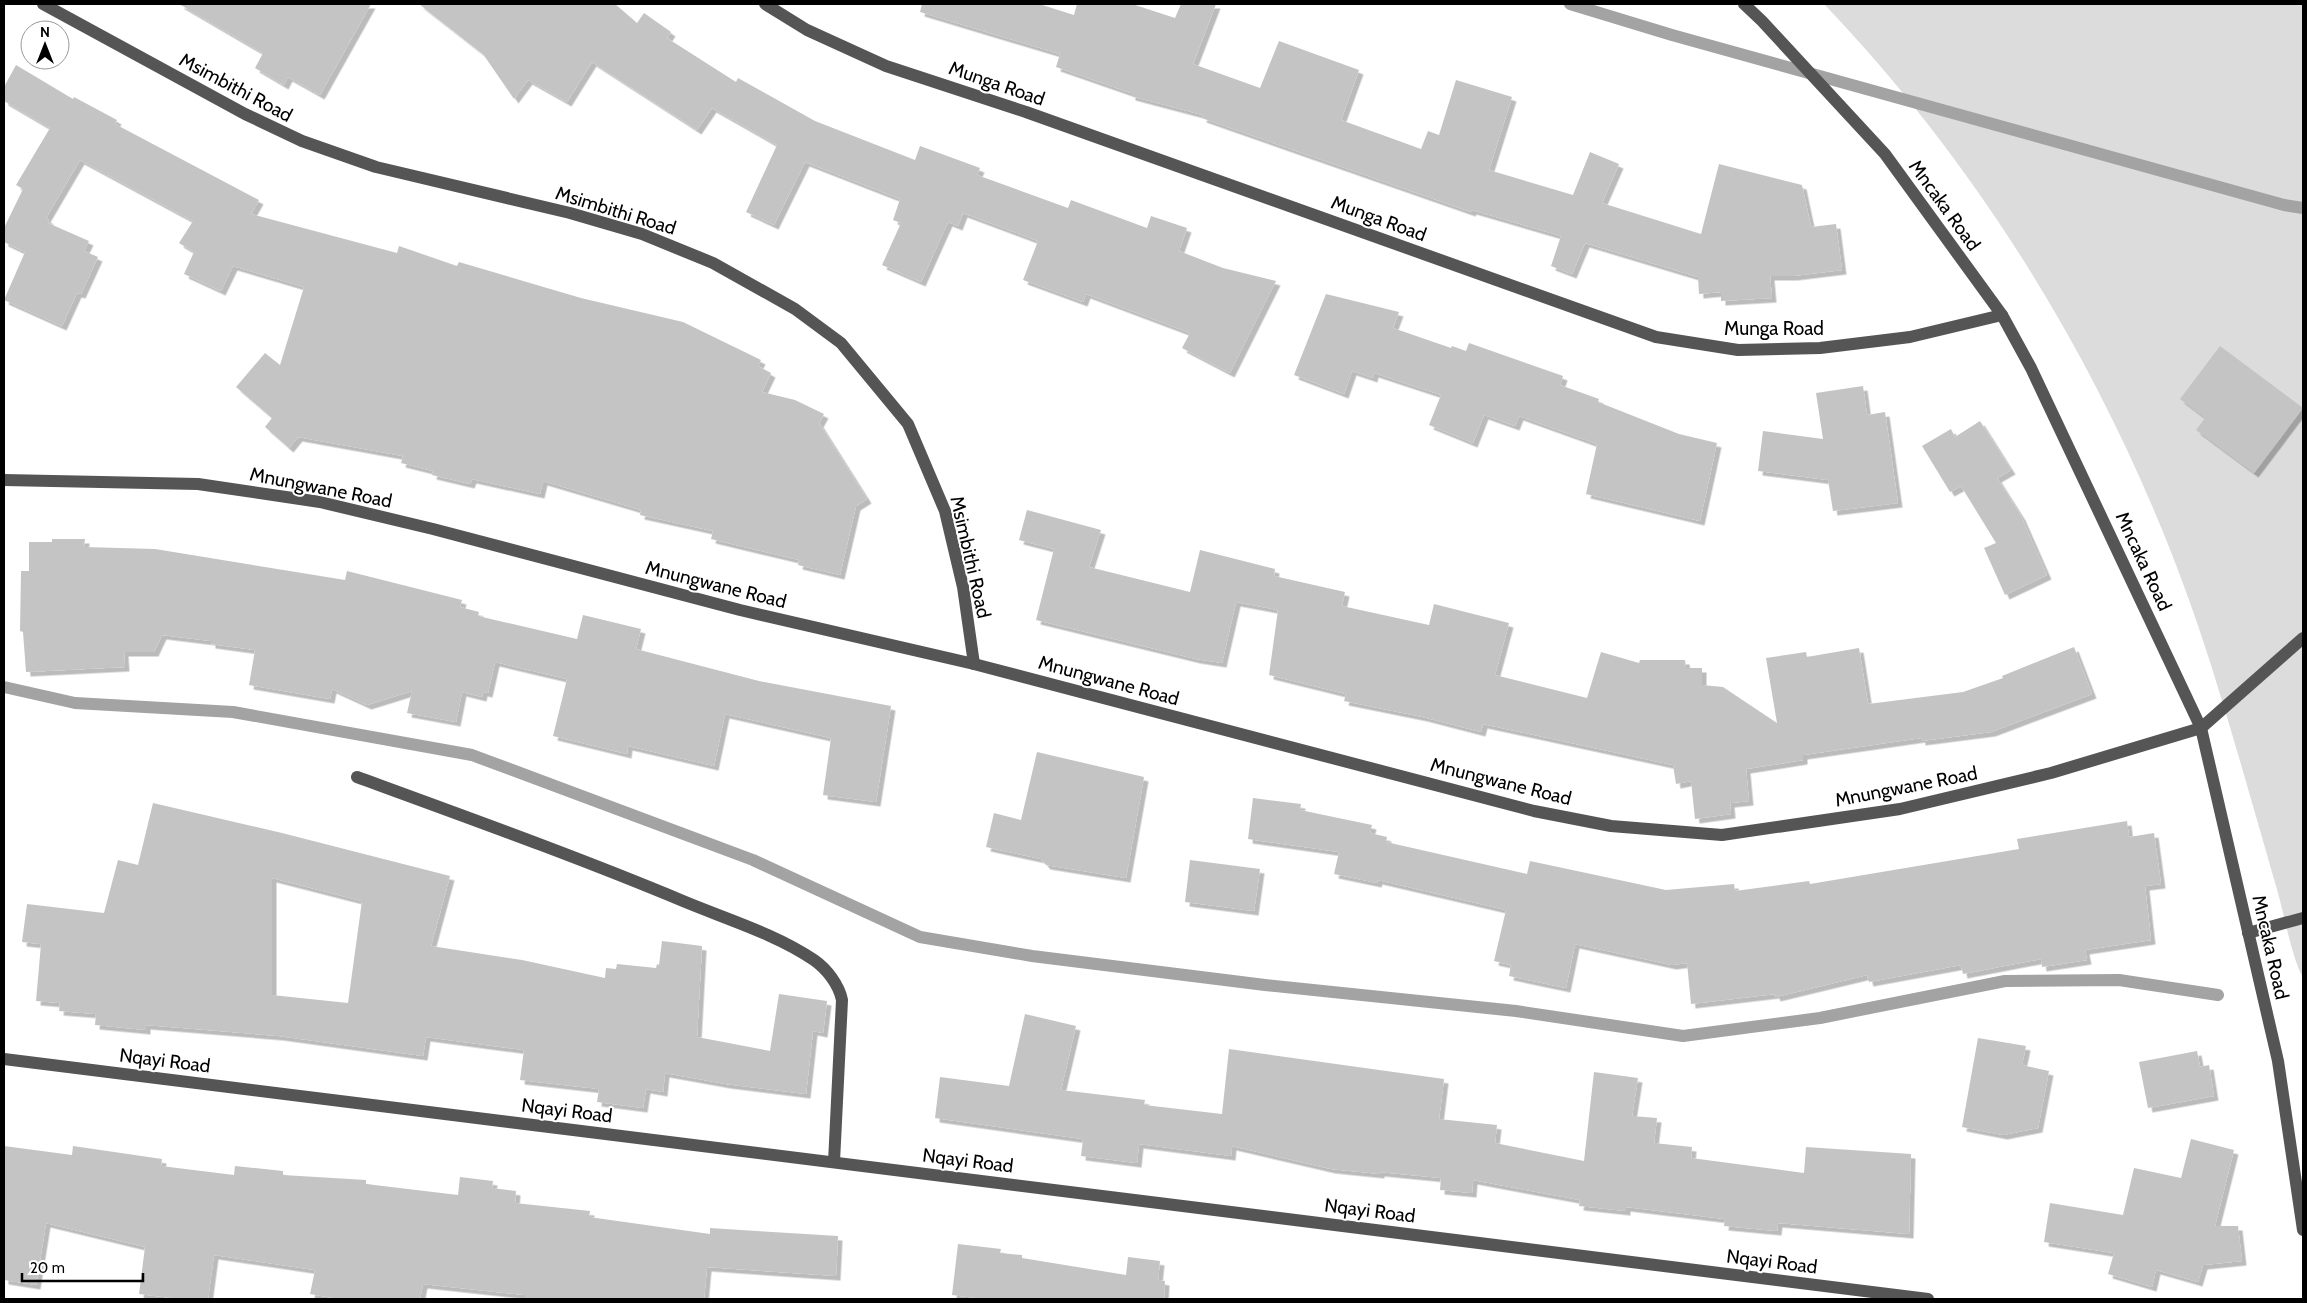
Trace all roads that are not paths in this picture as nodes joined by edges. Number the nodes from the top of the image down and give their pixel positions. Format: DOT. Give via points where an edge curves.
graph roads {
  1 [pos="43,4"];
  2 [pos="765,4"];
  3 [pos="1744,4"];
  4 [pos="2002,315"];
  5 [pos="4,480"];
  6 [pos="2303,638"];
  7 [pos="974,664"];
  8 [pos="2201,728"];
  9 [pos="357,777"];
  10 [pos="2303,918"];
  11 [pos="2248,933"];
  12 [pos="4,1059"];
  13 [pos="834,1162"];
  14 [pos="2303,1230"];
  15 [pos="1928,1299"];
  1 -- 7 [label="street, Msimbithi Road" via="245,114 302,141 376,167 642,234 713,263 795,308 841,343 908,424 945,511 962,587"];
  2 -- 4 [label="street, Munga Road" via="807,30 886,66 1026,112 1656,337 1738,350 1820,348 1910,338"];
  3 -- 4 [label="street, Mncaka Road" via="1885,154"];
  4 -- 8 [label="street, Mncaka Road" via="2031,368"];
  5 -- 7 [label="street, Mnungwane Road" via="198,484 320,502 740,610"];
  6 -- 8 [label="street"];
  7 -- 8 [label="street, Mnungwane Road" via="1545,813 1611,826 1722,836 1900,809 2051,774"];
  8 -- 11 [label="street, Mncaka Road"];
  9 -- 13 [label="street" via="572,855 777,940 815,961 840,991 842,1000"];
  10 -- 11 [label="street"];
  11 -- 14 [label="street, Mncaka Road" via="2278,1061"];
  12 -- 13 [label="street, Nqayi Road"];
  13 -- 15 [label="street, Nqayi Road"];
}
